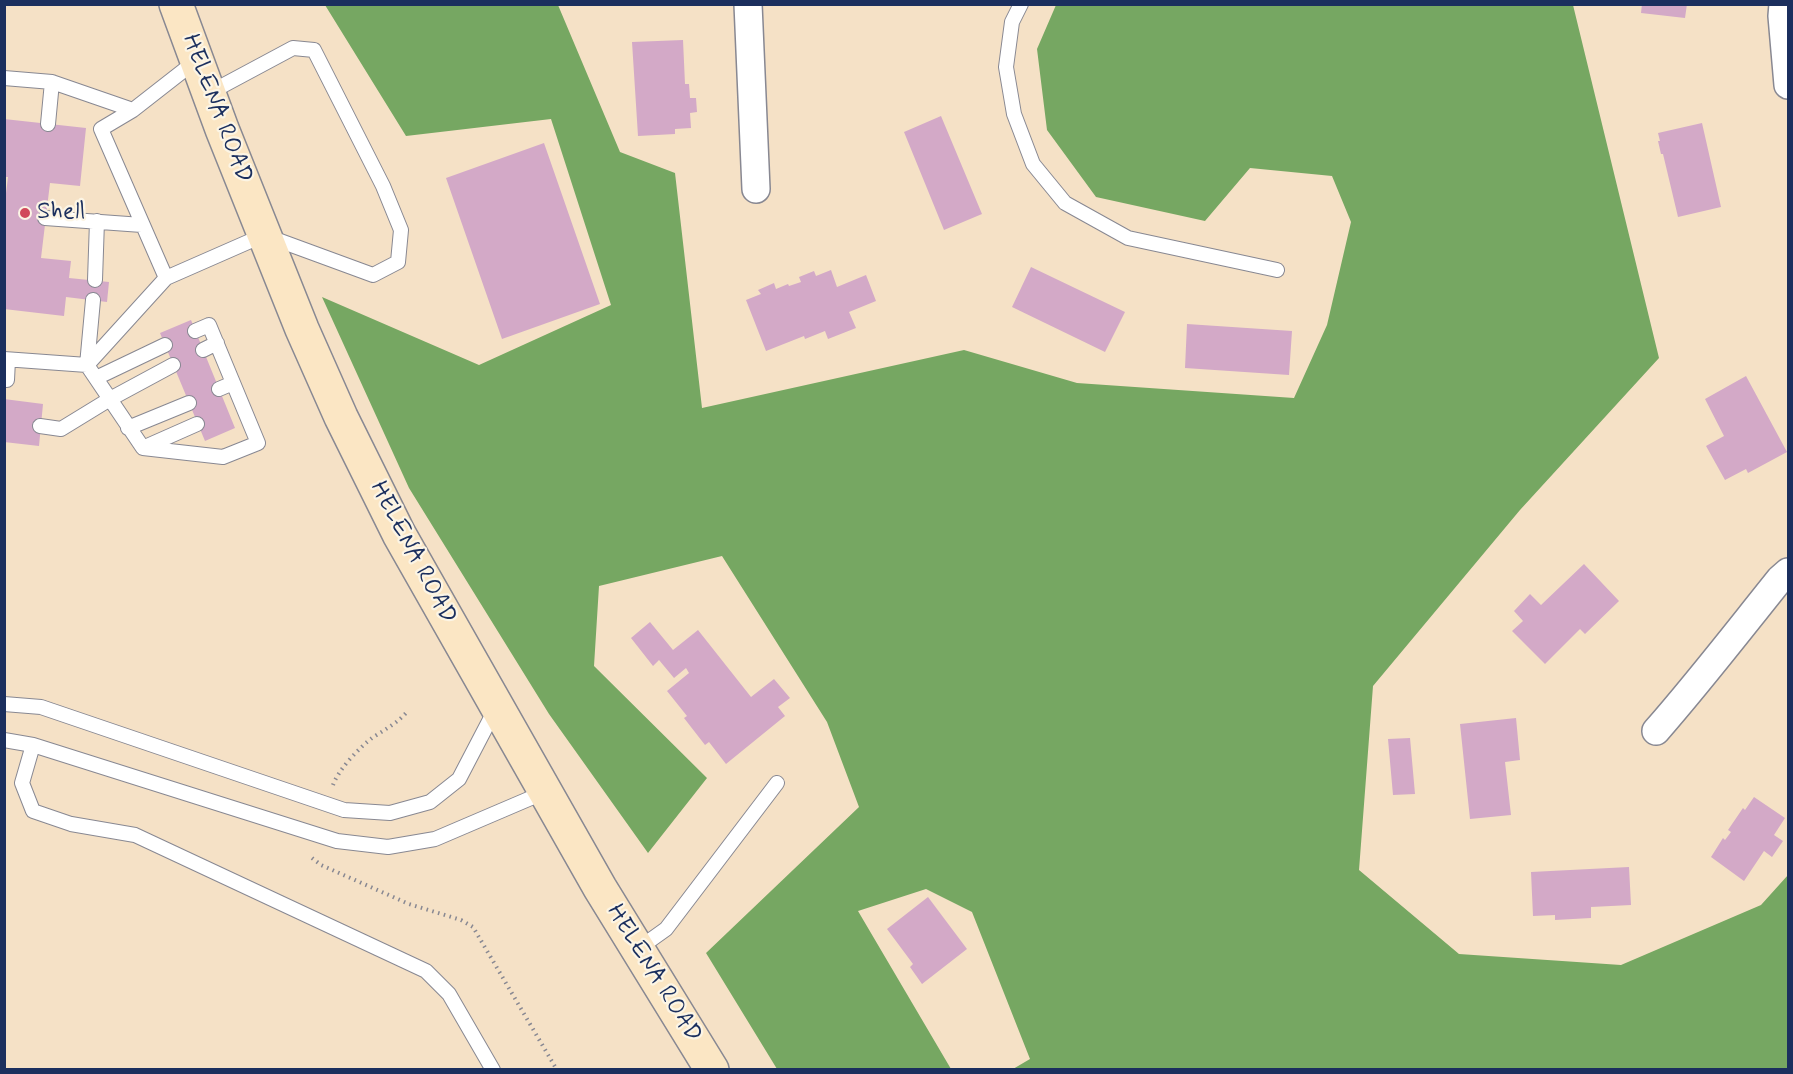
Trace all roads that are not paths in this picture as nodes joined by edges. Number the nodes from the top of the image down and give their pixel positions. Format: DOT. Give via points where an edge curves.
graph roads {
  1 [pos="748,4"];
  2 [pos="1020,4"];
  3 [pos="1783,4"];
  4 [pos="174,6"];
  5 [pos="197,60"];
  6 [pos="5,82"];
  7 [pos="52,82"];
  8 [pos="1788,85"];
  9 [pos="209,93"];
  10 [pos="134,110"];
  11 [pos="48,124"];
  12 [pos="756,189"];
  13 [pos="45,218"];
  14 [pos="97,221"];
  15 [pos="142,225"];
  16 [pos="264,235"];
  17 [pos="1277,270"];
  18 [pos="166,278"];
  19 [pos="94,280"];
  20 [pos="93,300"];
  21 [pos="195,331"];
  22 [pos="217,343"];
  23 [pos="165,345"];
  24 [pos="203,350"];
  25 [pos="6,359"];
  26 [pos="87,365"];
  27 [pos="173,365"];
  28 [pos="96,378"];
  29 [pos="4,380"];
  30 [pos="233,383"];
  31 [pos="219,389"];
  32 [pos="110,399"];
  33 [pos="189,403"];
  34 [pos="242,403"];
  35 [pos="228,410"];
  36 [pos="197,424"];
  37 [pos="40,426"];
  38 [pos="128,428"];
  39 [pos="143,448"];
  40 [pos="1788,572"];
  41 [pos="4,704"];
  42 [pos="497,706"];
  43 [pos="1656,732"];
  44 [pos="4,740"];
  45 [pos="33,745"];
  46 [pos="777,783"];
  47 [pos="545,792"];
  48 [pos="638,949"];
  49 [pos="493,1070"];
  50 [pos="712,1070"];
  1 -- 12 [label="street"];
  2 -- 17 [label="lane" via="1012,22 1006,67 1014,114 1033,165 1065,203 1128,238"];
  3 -- 8 [label="street"];
  4 -- 5 [label="main road, HELENA ROAD"];
  5 -- 9 [label="main road, HELENA ROAD"];
  5 -- 10 [label="lane"];
  6 -- 7 [label="lane"];
  7 -- 10 [label="lane"];
  7 -- 11 [label="lane"];
  9 -- 16 [label="main road, HELENA ROAD"];
  9 -- 16 [label="lane" via="293,48 314,50 401,230 398,262 373,275"];
  10 -- 15 [label="lane" via="101,129"];
  13 -- 14 [label="lane"];
  14 -- 15 [label="lane"];
  14 -- 19 [label="lane"];
  15 -- 18 [label="lane"];
  16 -- 18 [label="lane"];
  16 -- 42 [label="main road, HELENA ROAD" via="346,428 399,534"];
  18 -- 26 [label="lane"];
  20 -- 26 [label="lane"];
  21 -- 22 [label="lane" via="209,325"];
  22 -- 24 [label="lane"];
  22 -- 30 [label="lane"];
  23 -- 28 [label="lane"];
  25 -- 26 [label="lane"];
  25 -- 29 [label="lane"];
  26 -- 28 [label="lane"];
  27 -- 32 [label="lane"];
  28 -- 32 [label="lane"];
  30 -- 31 [label="lane"];
  30 -- 34 [label="lane"];
  32 -- 37 [label="lane" via="61,429"];
  32 -- 38 [label="lane"];
  33 -- 38 [label="lane"];
  34 -- 35 [label="lane"];
  34 -- 39 [label="lane" via="258,443 223,457"];
  36 -- 39 [label="lane"];
  38 -- 39 [label="lane"];
  40 -- 43 [label="street"];
  41 -- 42 [label="lane" via="41,707 344,810 390,813 430,802 459,779"];
  42 -- 47 [label="main road, HELENA ROAD"];
  44 -- 45 [label="lane"];
  45 -- 47 [label="lane" via="337,841 388,847 435,839"];
  45 -- 49 [label="lane" via="22,783 33,811 71,824 135,835 426,971 449,994"];
  46 -- 48 [label="lane" via="666,928"];
  47 -- 48 [label="main road, HELENA ROAD"];
  48 -- 50 [label="main road, HELENA ROAD"];
}
